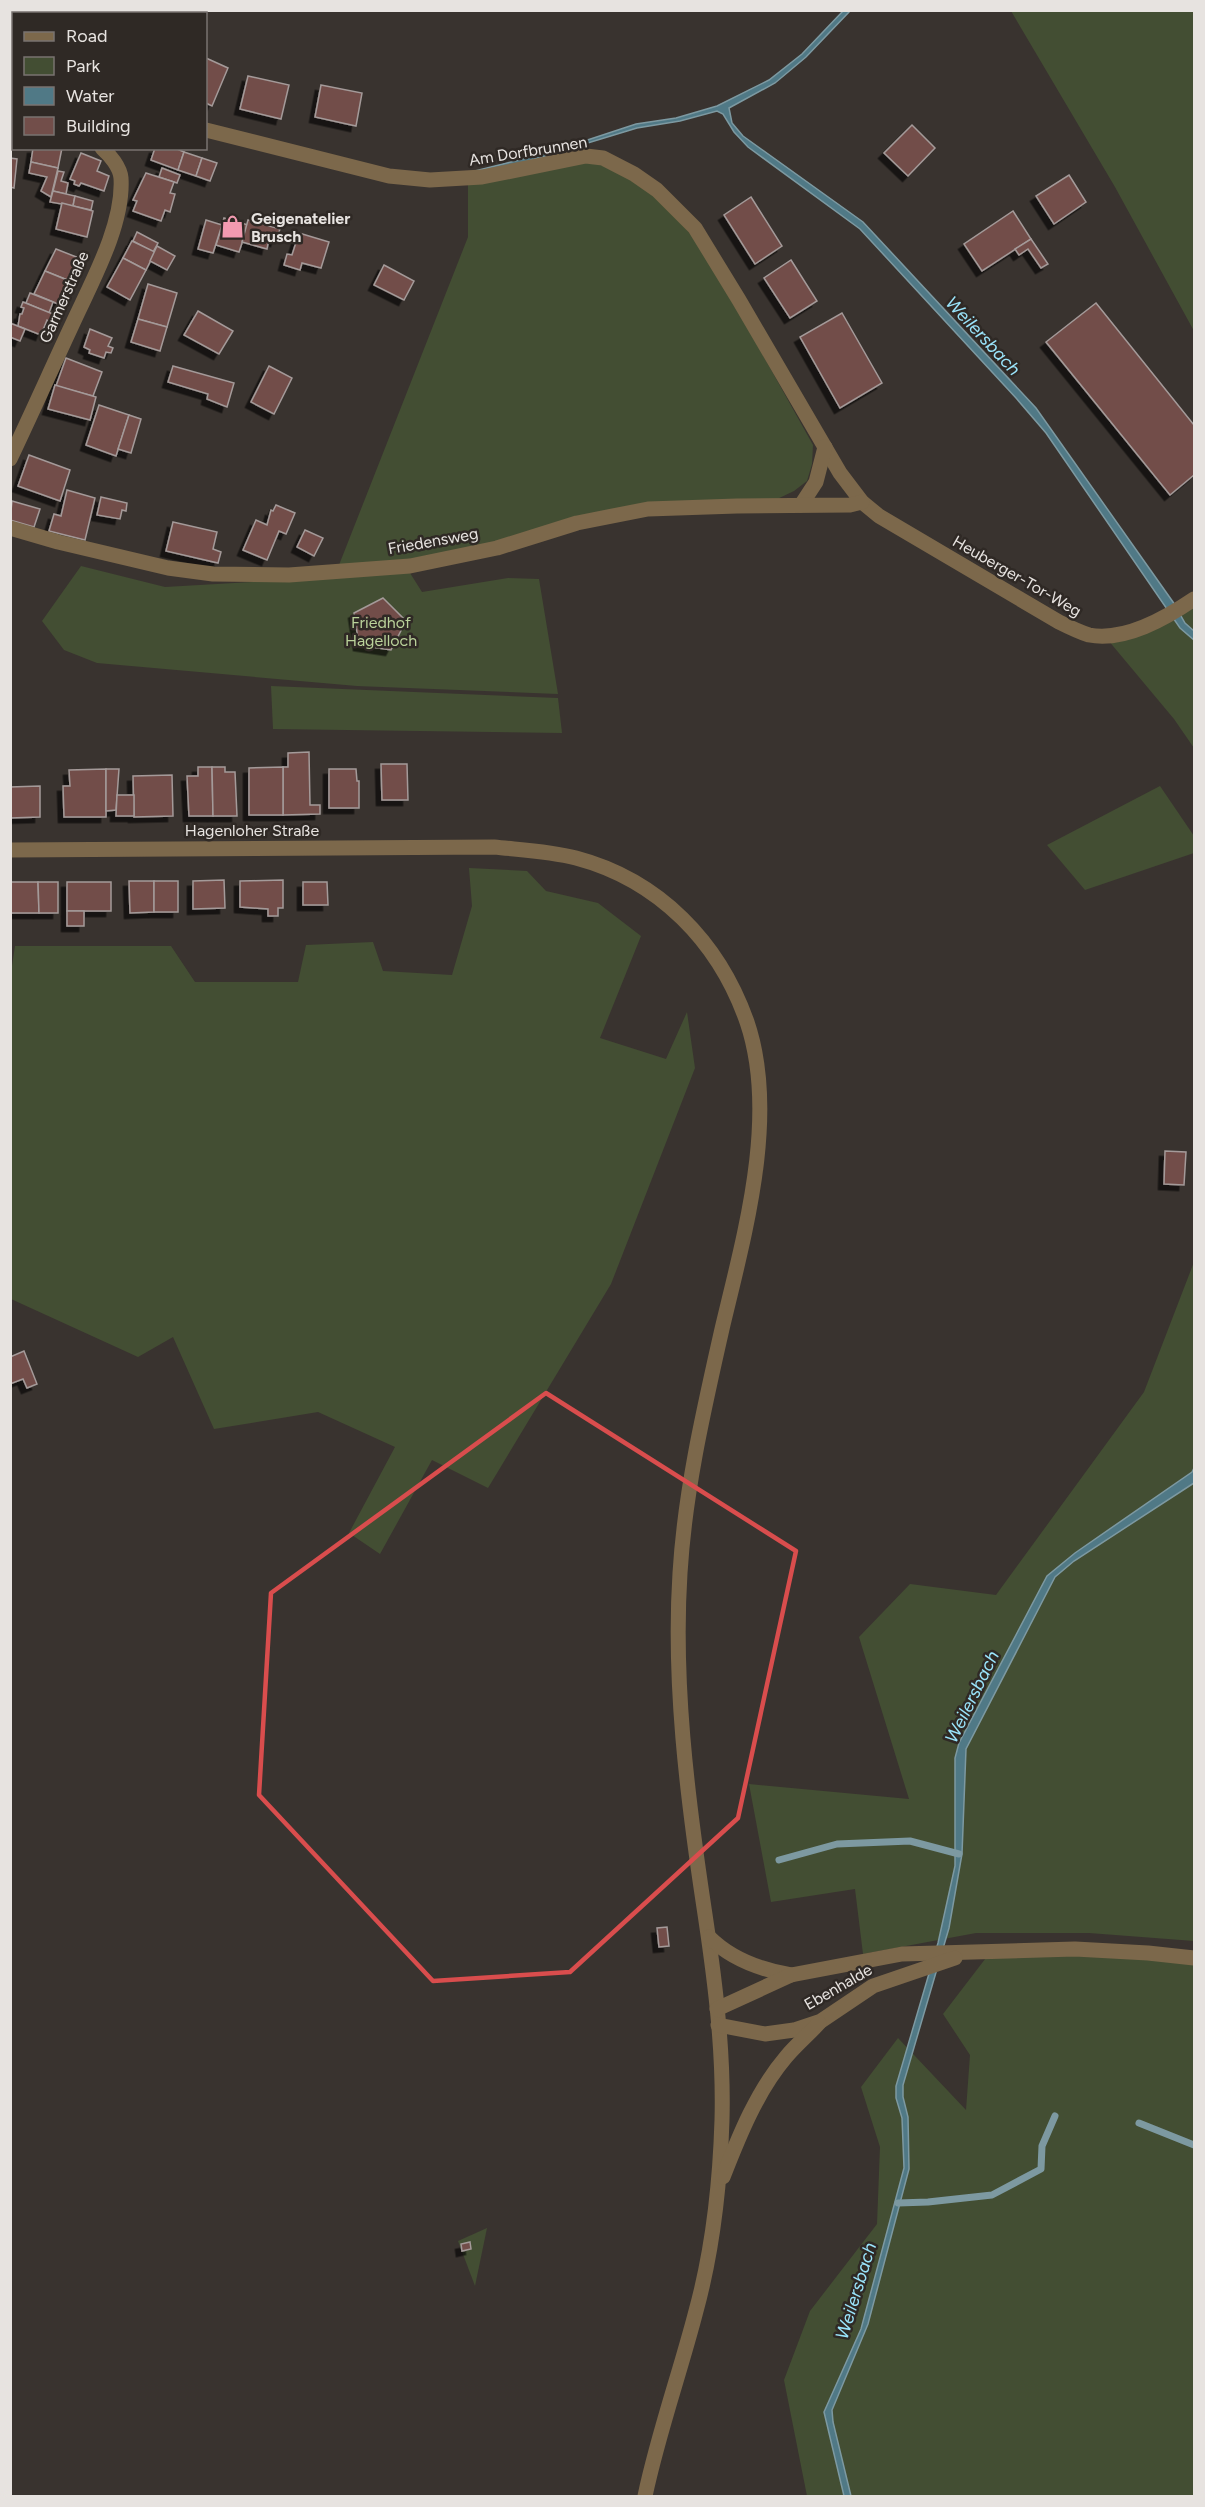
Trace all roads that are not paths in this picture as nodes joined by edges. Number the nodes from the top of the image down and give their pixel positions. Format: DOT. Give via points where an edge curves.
graph roads {
  1 [pos="207,130"];
  2 [pos="104,150"];
  3 [pos="825,447"];
  4 [pos="10,459"];
  5 [pos="862,502"];
  6 [pos="801,505"];
  7 [pos="10,528"];
  8 [pos="1194,598"];
  9 [pos="10,850"];
  10 [pos="709,1937"];
  11 [pos="973,1953"];
  12 [pos="1194,1958"];
  13 [pos="791,1975"];
  14 [pos="717,2009"];
  15 [pos="821,2021"];
  16 [pos="718,2025"];
  17 [pos="717,2191"];
  18 [pos="645,2496"];
  1 -- 3 [label="street, Am Dorfbrunnen" via="388,176 430,180 482,177 586,156 618,165 657,190 695,228"];
  2 -- 4 [label="street, Garmerstraße" via="121,176 112,230"];
  3 -- 5 [label="street, Am Dorfbrunnen"];
  3 -- 6 [label="street" via="816,482"];
  5 -- 6 [label="street, Friedensweg"];
  5 -- 8 [label="street, Heuberger-Tor-Weg" via="925,544 1059,622 1089,635 1123,633 1159,620"];
  6 -- 7 [label="street, Friedensweg" via="648,509 410,566 289,575 213,574 168,568"];
  9 -- 10 [label="street, Hagenloher Straße" via="494,847 550,853 594,863 658,897 698,933 722,966 741,1005 754,1048 759,1120 740,1250 684,1522 679,1576 688,1780"];
  10 -- 13 [label="street" via="729,1953 773,1972"];
  10 -- 14 [label="street, Hagenloher Straße"];
  11 -- 12 [label="street, Ebenhalde" via="1102,1949"];
  11 -- 13 [label="street, Ebenhalde" via="902,1954"];
  11 -- 15 [label="street, Ebenhalde" via="873,1986"];
  13 -- 14 [label="street, Ebenhalde"];
  14 -- 16 [label="street, Hagenloher Straße"];
  15 -- 16 [label="street, Ebenhalde" via="765,2034"];
  15 -- 17 [label="street" via="786,2058 755,2105"];
  16 -- 17 [label="street, Hagenloher Straße" via="722,2118"];
  17 -- 18 [label="street" via="701,2290"];
}
